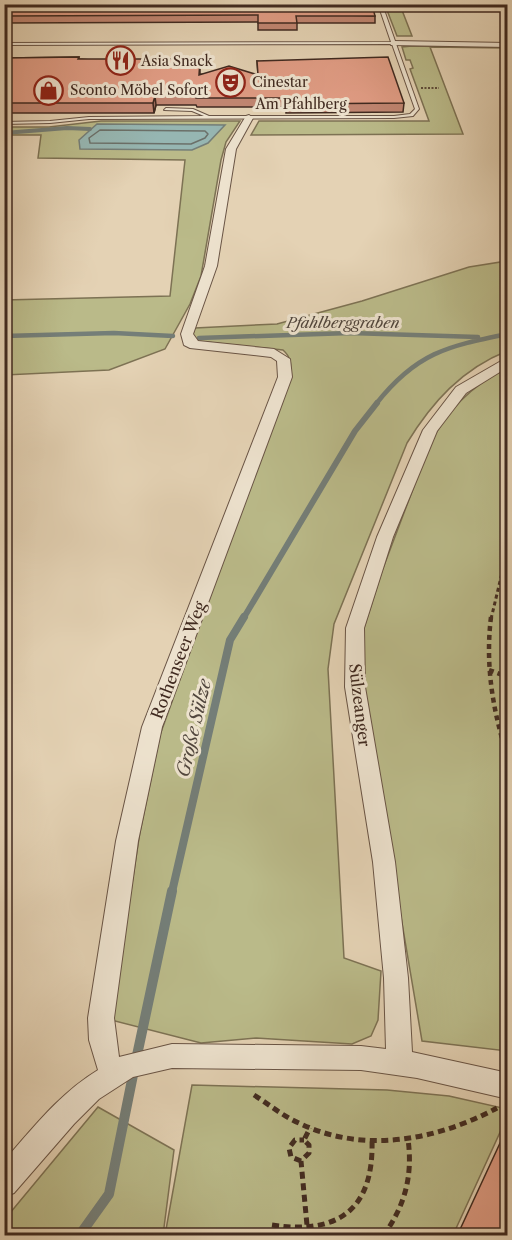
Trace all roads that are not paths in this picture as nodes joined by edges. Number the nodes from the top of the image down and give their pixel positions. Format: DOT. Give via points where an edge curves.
graph roads {
  1 [pos="380,4"];
  2 [pos="394,43"];
  3 [pos="4,44"];
  4 [pos="507,45"];
  5 [pos="166,109"];
  6 [pos="209,118"];
  7 [pos="249,118"];
  8 [pos="4,123"];
  9 [pos="507,361"];
  10 [pos="400,1062"];
  11 [pos="120,1070"];
  12 [pos="504,1096"];
  13 [pos="4,1183"];
  1 -- 2 [label="lane, Am Pfahlberg"];
  2 -- 3 [label="lane"];
  2 -- 4 [label="street"];
  2 -- 7 [label="lane, Am Pfahlberg" via="417,110 411,115"];
  5 -- 6 [label="lane" via="195,110"];
  6 -- 7 [label="lane, Am Pfahlberg"];
  6 -- 8 [label="lane, Am Pfahlberg"];
  7 -- 11 [label="street, Rothenseer Weg" via="231,149 211,266 187,334 189,342 195,345 274,352 283,359 285,371 152,727 127,841 101,1018 103,1048"];
  9 -- 10 [label="street, Sülzeanger" via="461,390 430,430 385,537 355,628 355,687 386,884"];
  10 -- 11 [label="street" via="172,1056"];
  10 -- 12 [label="street"];
  11 -- 13 [label="street" via="76,1102"];
}
